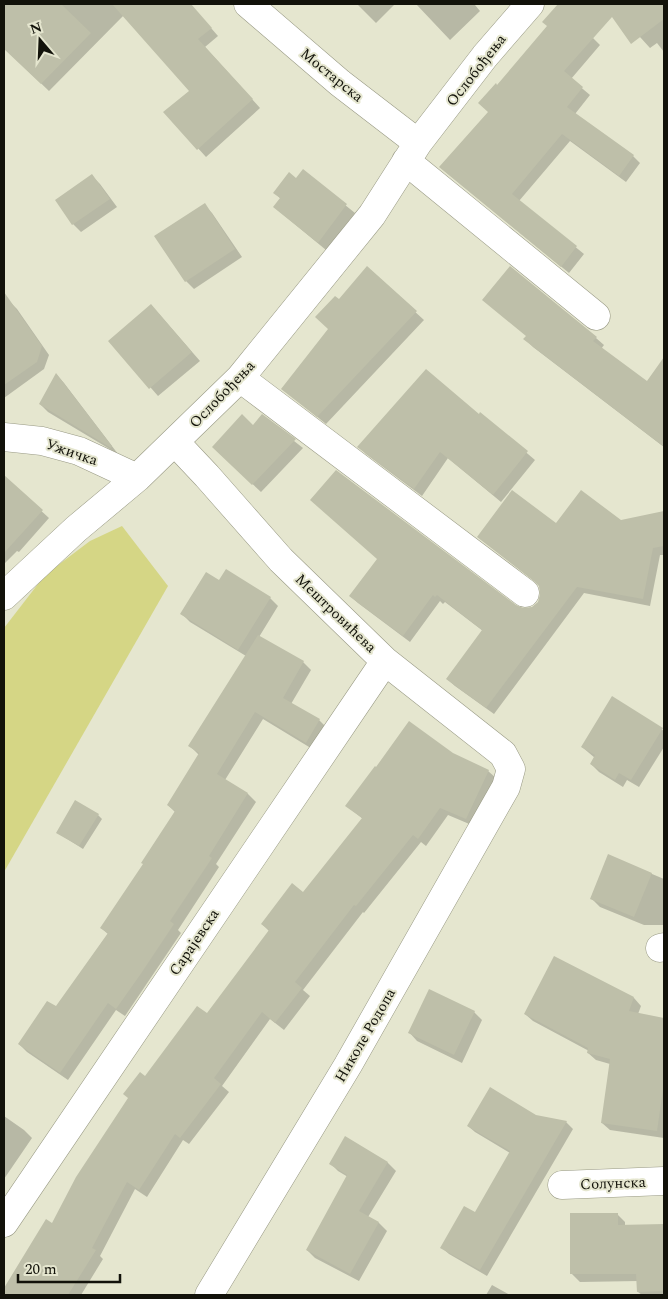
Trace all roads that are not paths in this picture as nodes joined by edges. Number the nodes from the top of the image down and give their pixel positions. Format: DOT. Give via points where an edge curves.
graph roads {
  1 [pos="248,4"];
  2 [pos="530,4"];
  3 [pos="412,152"];
  4 [pos="596,316"];
  5 [pos="240,378"];
  6 [pos="4,437"];
  7 [pos="175,442"];
  8 [pos="137,478"];
  9 [pos="525,593"];
  10 [pos="4,596"];
  11 [pos="386,661"];
  12 [pos="511,768"];
  13 [pos="664,1181"];
  14 [pos="562,1185"];
  15 [pos="4,1223"];
  16 [pos="209,1295"];
  1 -- 3 [label="street, Мостарска" via="340,83"];
  2 -- 3 [label="street, Ослобођења" via="485,56"];
  3 -- 4 [label="street"];
  3 -- 5 [label="street, Ослобођења" via="372,215"];
  5 -- 7 [label="street, Ослобођења"];
  5 -- 9 [label="street"];
  6 -- 8 [label="street, Ужичка" via="42,440 79,451"];
  7 -- 8 [label="street, Ослобођења"];
  7 -- 11 [label="street, Мештровићева" via="281,560"];
  8 -- 10 [label="street, Ослобођења"];
  11 -- 12 [label="street, Мештровићева" via="503,754"];
  11 -- 15 [label="street, Сарајевска"];
  12 -- 16 [label="street, Николе Родопа" via="506,787 348,1065"];
  13 -- 14 [label="street, Солунска"];
}
